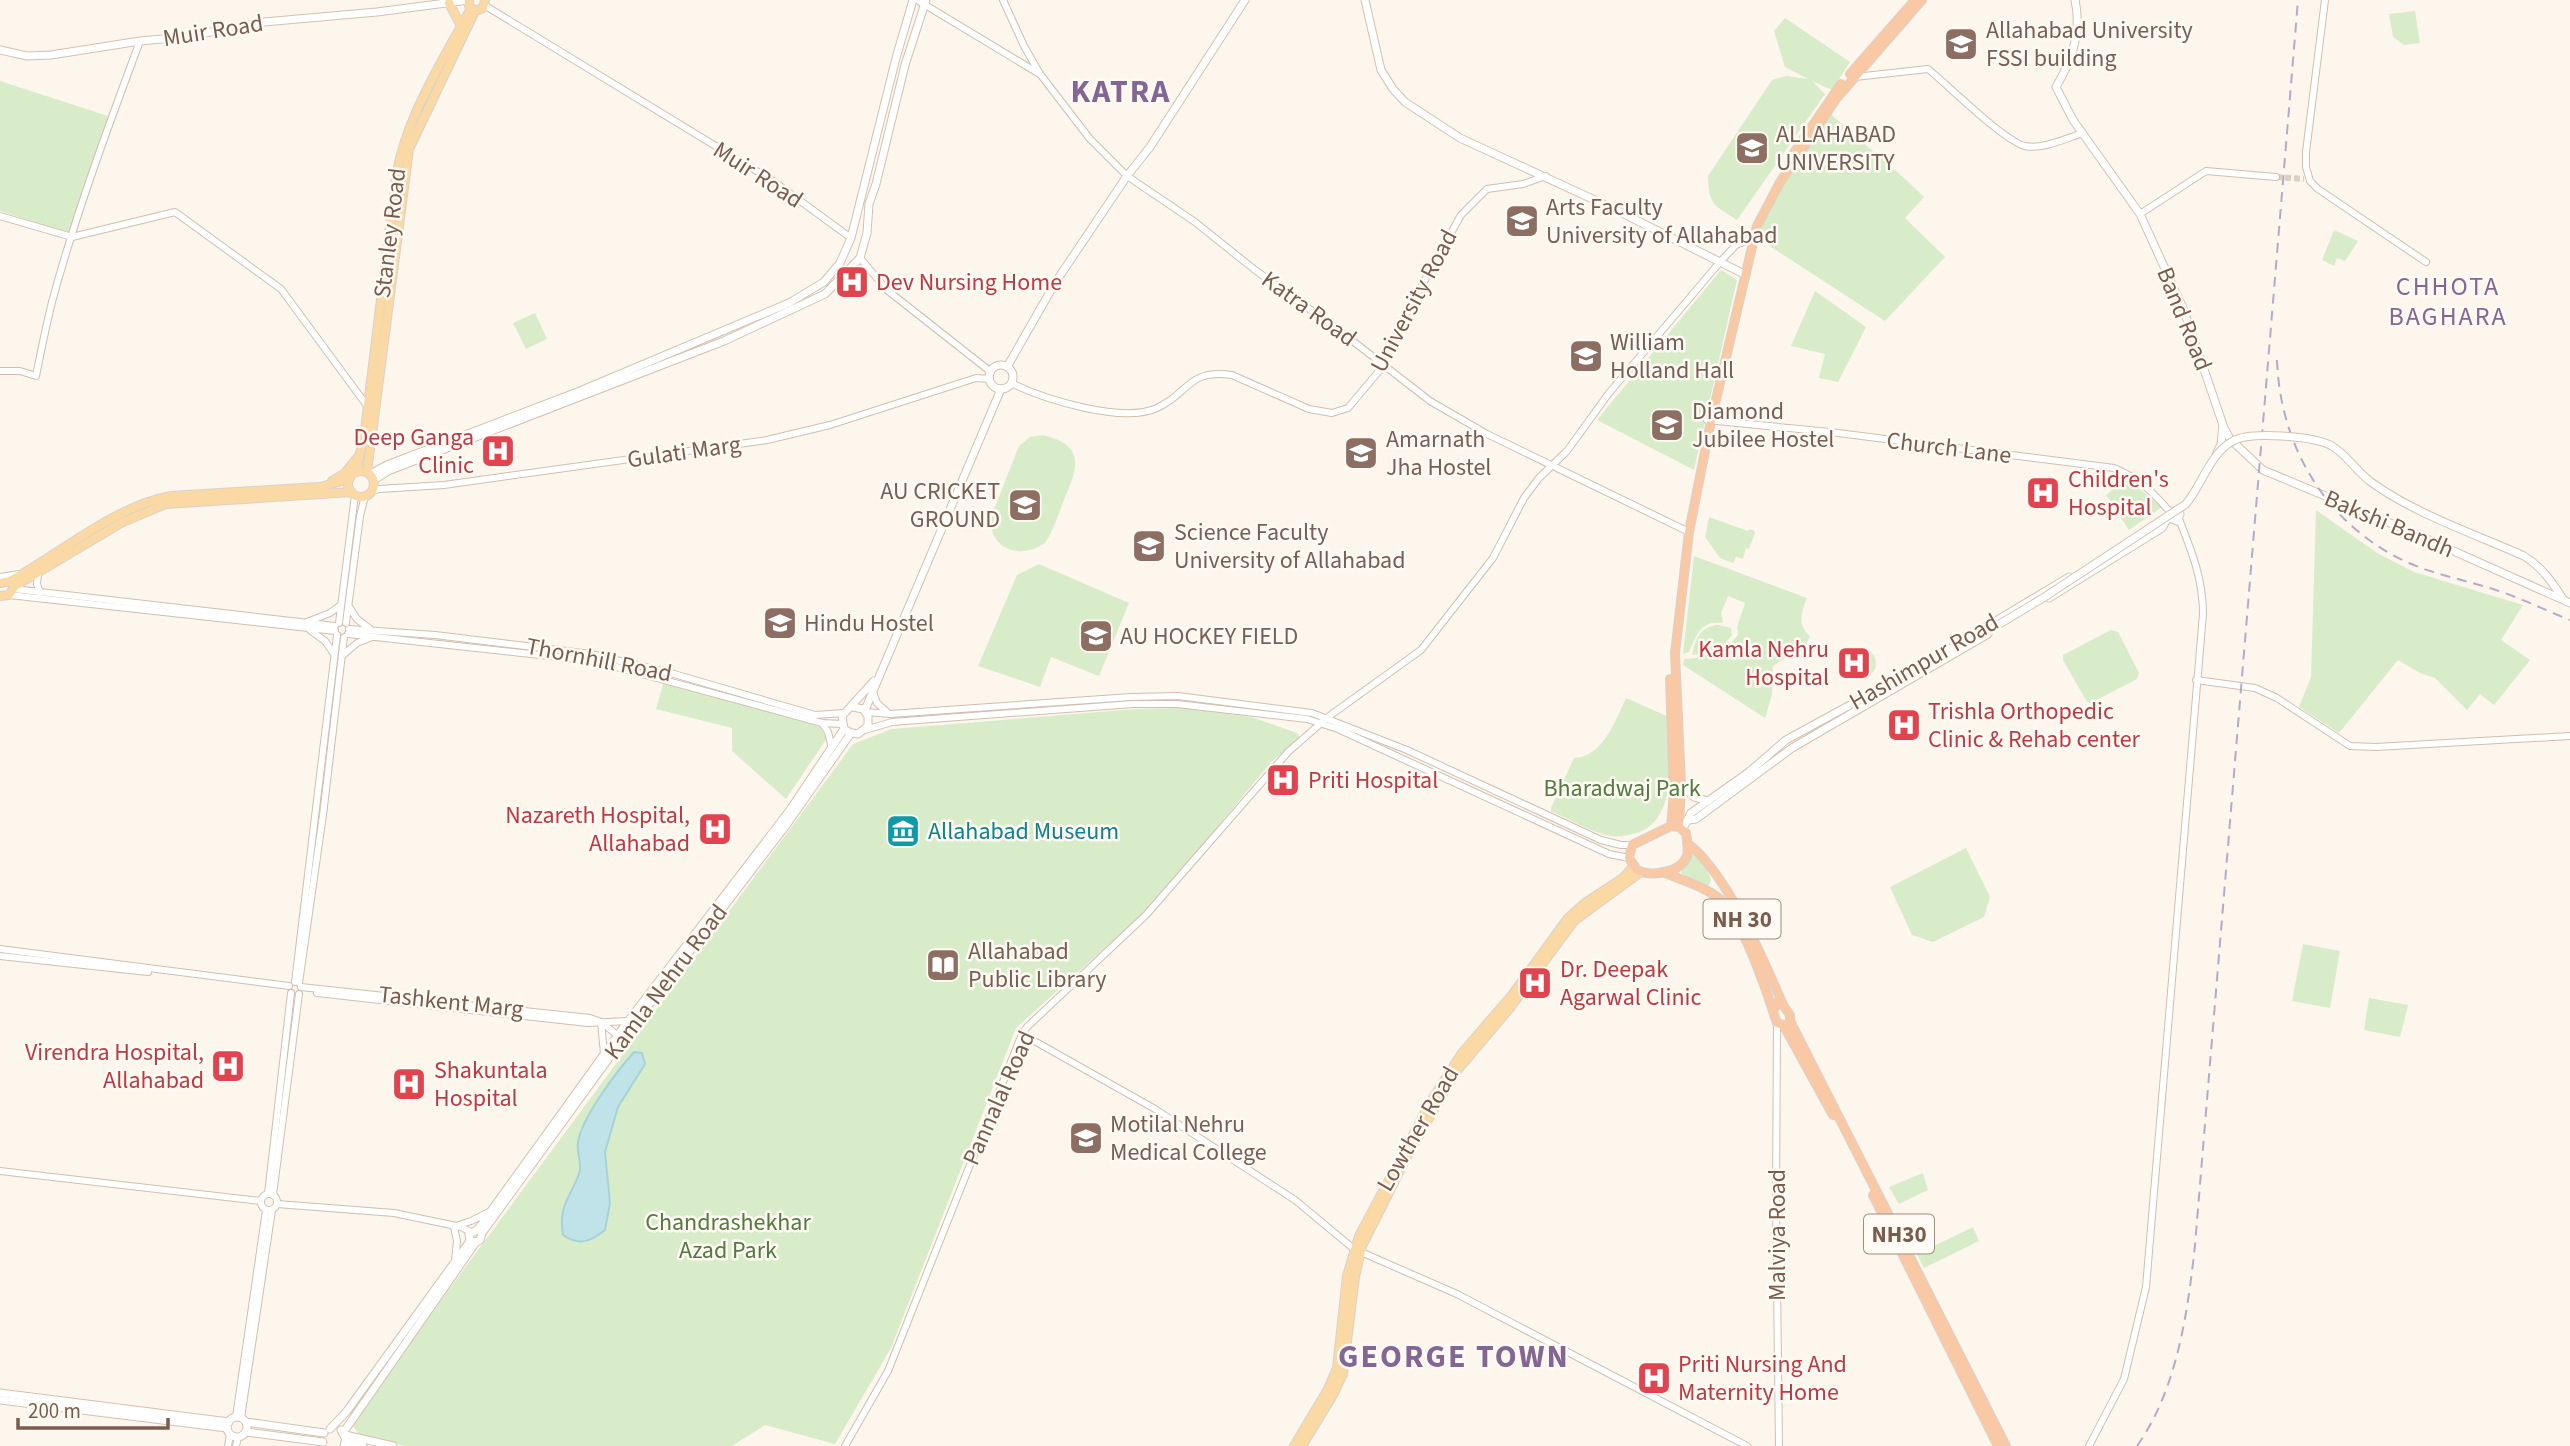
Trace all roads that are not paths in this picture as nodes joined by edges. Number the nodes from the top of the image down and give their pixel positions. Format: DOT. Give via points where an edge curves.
graph roads {
  1 [pos="1003,0"];
  2 [pos="1245,0"];
  3 [pos="1365,0"];
  4 [pos="1915,0"];
  5 [pos="1922,0"];
  6 [pos="2075,0"];
  7 [pos="2325,0"];
  8 [pos="920,1"];
  9 [pos="449,3"];
  10 [pos="484,3"];
  11 [pos="471,5"];
  12 [pos="461,26"];
  13 [pos="140,41"];
  14 [pos="0,50"];
  15 [pos="1040,74"];
  16 [pos="1851,76"];
  17 [pos="2082,133"];
  18 [pos="1127,176"];
  19 [pos="1546,176"];
  20 [pos="2276,177"];
  21 [pos="2304,179"];
  22 [pos="2318,189"];
  23 [pos="2140,214"];
  24 [pos="0,216"];
  25 [pos="852,235"];
  26 [pos="72,237"];
  27 [pos="865,239"];
  28 [pos="1748,240"];
  29 [pos="842,256"];
  30 [pos="858,260"];
  31 [pos="1720,262"];
  32 [pos="2426,262"];
  33 [pos="1744,274"];
  34 [pos="1385,364"];
  35 [pos="1007,368"];
  36 [pos="0,371"];
  37 [pos="990,376"];
  38 [pos="1011,383"];
  39 [pos="1001,389"];
  40 [pos="368,407"];
  41 [pos="1709,421"];
  42 [pos="2223,425"];
  43 [pos="361,453"];
  44 [pos="1550,465"];
  45 [pos="370,475"];
  46 [pos="352,476"];
  47 [pos="320,487"];
  48 [pos="353,493"];
  49 [pos="368,494"];
  50 [pos="2170,515"];
  51 [pos="2179,516"];
  52 [pos="1687,531"];
  53 [pos="25,573"];
  54 [pos="38,573"];
  55 [pos="0,580"];
  56 [pos="10,589"];
  57 [pos="40,593"];
  58 [pos="2567,602"];
  59 [pos="345,605"];
  60 [pos="305,625"];
  61 [pos="342,630"];
  62 [pos="373,634"];
  63 [pos="1976,637"];
  64 [pos="339,655"];
  65 [pos="879,675"];
  66 [pos="2196,680"];
  67 [pos="873,692"];
  68 [pos="853,707"];
  69 [pos="866,711"];
  70 [pos="844,713"];
  71 [pos="890,714"];
  72 [pos="1328,717"];
  73 [pos="822,723"];
  74 [pos="1321,723"];
  75 [pos="846,729"];
  76 [pos="865,730"];
  77 [pos="2570,736"];
  78 [pos="832,748"];
  79 [pos="1681,785"];
  80 [pos="1708,801"];
  81 [pos="1689,820"];
  82 [pos="1678,828"];
  83 [pos="1687,843"];
  84 [pos="1632,845"];
  85 [pos="1632,862"];
  86 [pos="1663,872"];
  87 [pos="1641,873"];
  88 [pos="0,949"];
  89 [pos="0,956"];
  90 [pos="295,988"];
  91 [pos="1783,1005"];
  92 [pos="1773,1011"];
  93 [pos="628,1021"];
  94 [pos="601,1022"];
  95 [pos="1784,1024"];
  96 [pos="1022,1034"];
  97 [pos="620,1037"];
  98 [pos="604,1054"];
  99 [pos="0,1171"];
  100 [pos="270,1195"];
  101 [pos="261,1201"];
  102 [pos="272,1208"];
  103 [pos="492,1210"];
  104 [pos="454,1227"];
  105 [pos="474,1236"];
  106 [pos="1357,1251"];
  107 [pos="455,1261"];
  108 [pos="0,1393"];
  109 [pos="0,1400"];
  110 [pos="235,1424"];
  111 [pos="246,1432"];
  112 [pos="238,1437"];
  113 [pos="325,1437"];
  114 [pos="344,1439"];
  115 [pos="228,1446"];
  116 [pos="236,1446"];
  117 [pos="363,1446"];
  118 [pos="393,1446"];
  119 [pos="845,1446"];
  120 [pos="1294,1446"];
  121 [pos="1302,1446"];
  122 [pos="1747,1446"];
  123 [pos="1779,1446"];
  124 [pos="1998,1446"];
  125 [pos="2006,1446"];
  126 [pos="2089,1446"];
  1 -- 15 [label="street, Katra Road"];
  2 -- 18 [label="main road"];
  3 -- 19 [label="main road" via="1381,70 1405,103 1460,138"];
  4 -- 16 [label="highway"];
  5 -- 16 [label="highway"];
  6 -- 17 [label="main road, Band Road" via="2077,35 2070,63 2056,88"];
  7 -- 22 [label="street" via="2306,160 2310,181"];
  8 -- 15 [label="street"];
  8 -- 25 [label="main road" via="896,58"];
  8 -- 27 [label="main road" via="869,204"];
  9 -- 11 [label="main road, Muir Road"];
  9 -- 12 [label="main road"];
  9 -- 13 [label="main road, Muir Road" via="264,22"];
  10 -- 11 [label="main road" via="481,10"];
  10 -- 25 [label="street, Muir Road" via="773,181"];
  11 -- 12 [label="main road, Stanley Road"];
  11 -- 45 [label="main road, Stanley Road" via="409,149"];
  12 -- 40 [label="main road, Stanley Road" via="400,153"];
  13 -- 14 [label="main road, Muir Road" via="51,55"];
  13 -- 26 [label="street"];
  15 -- 18 [label="street, Katra Road" via="1090,139"];
  16 -- 17 [label="street" via="1928,69 2001,133 2024,146"];
  16 -- 28 [label="highway" via="1832,95 1763,201"];
  16 -- 33 [label="highway" via="1761,215"];
  17 -- 23 [label="main road, Band Road"];
  18 -- 34 [label="street, Katra Road"];
  18 -- 35 [label="main road" via="1055,284"];
  19 -- 31 [label="main road"];
  19 -- 34 [label="street, University Road" via="1487,189 1461,215 1401,323"];
  20 -- 23 [label="street" via="2206,171"];
  21 -- 22 [label="street"];
  22 -- 32 [label="street"];
  23 -- 42 [label="main road, Band Road" via="2183,308"];
  24 -- 26 [label="street"];
  25 -- 27 [label="main road" via="864,233"];
  25 -- 29 [label="main road"];
  26 -- 36 [label="street" via="51,304 36,376"];
  26 -- 40 [label="street" via="176,212 281,289"];
  27 -- 30 [label="main road"];
  28 -- 31 [label="street, Pannalal Road"];
  28 -- 33 [label="highway"];
  29 -- 30 [label="main road" via="844,262"];
  29 -- 45 [label="main road" via="824,282 789,303"];
  30 -- 37 [label="street"];
  30 -- 45 [label="main road" via="825,294 724,341"];
  31 -- 33 [label="main road"];
  31 -- 44 [label="street, Pannalal Road" via="1609,393 1567,451"];
  33 -- 41 [label="highway"];
  34 -- 38 [label="street, University Road" via="1348,408 1332,413 1309,409 1220,373 1192,380 1148,412 1094,410"];
  34 -- 44 [label="street, Katra Road" via="1430,401"];
  35 -- 37 [label="main road" via="998,366"];
  35 -- 38 [label="main road" via="1013,374"];
  37 -- 39 [label="main road" via="993,386"];
  37 -- 49 [label="street, Gulati Marg" via="767,440"];
  38 -- 39 [label="main road"];
  39 -- 65 [label="main road"];
  40 -- 43 [label="main road, Stanley Road"];
  41 -- 50 [label="street, Church Lane" via="2114,468 2136,477"];
  41 -- 52 [label="highway"];
  42 -- 51 [label="main road" via="2212,464"];
  42 -- 58 [label="main road, Bakshi Bandh" via="2230,439 2263,470"];
  43 -- 46 [label="main road, Stanley Road"];
  43 -- 47 [label="main road" via="345,473"];
  44 -- 52 [label="street, Katra Road"];
  44 -- 72 [label="street, Pannalal Road" via="1524,498 1493,558 1421,650"];
  45 -- 46 [label="main road"];
  45 -- 49 [label="main road, Stanley Road"];
  46 -- 47 [label="main road"];
  46 -- 48 [label="main road"];
  47 -- 53 [label="main road" via="160,498 103,525"];
  48 -- 49 [label="main road"];
  48 -- 54 [label="main road" via="166,504 121,523"];
  48 -- 59 [label="street"];
  49 -- 59 [label="street"];
  50 -- 51 [label="main road" via="2176,510"];
  50 -- 63 [label="main road, Hashimpur Road"];
  51 -- 66 [label="street" via="2203,593"];
  52 -- 79 [label="highway" via="1675,653"];
  52 -- 82 [label="highway" via="1670,671"];
  53 -- 55 [label="street"];
  53 -- 56 [label="main road"];
  54 -- 56 [label="main road"];
  54 -- 57 [label="street"];
  55 -- 56 [label="main road"];
  56 -- 57 [label="street, Thornhill Road"];
  56 -- 60 [label="street, Thornhill Road"];
  57 -- 60 [label="street, Thornhill Road"];
  58 -- 63 [label="main road, bridge" via="2537,564 2409,504 2370,481 2331,445 2263,436 2225,445 2186,504"];
  59 -- 60 [label="street"];
  59 -- 61 [label="street"];
  59 -- 62 [label="street"];
  60 -- 61 [label="street, Thornhill Road"];
  60 -- 64 [label="street"];
  61 -- 62 [label="street, Thornhill Road"];
  61 -- 64 [label="street"];
  62 -- 64 [label="street"];
  62 -- 70 [label="street, Thornhill Road" via="435,635 591,653 816,715"];
  62 -- 73 [label="street, Thornhill Road" via="594,661"];
  63 -- 80 [label="main road, Hashimpur Road" via="1786,740"];
  63 -- 81 [label="main road" via="1792,747"];
  64 -- 90 [label="street" via="323,815"];
  65 -- 67 [label="main road"];
  65 -- 68 [label="main road"];
  66 -- 77 [label="street" via="2255,688 2272,695 2350,746"];
  66 -- 126 [label="street" via="2144,1296 2124,1379"];
  67 -- 69 [label="main road"];
  67 -- 71 [label="street" via="881,709"];
  68 -- 69 [label="main road"];
  68 -- 70 [label="main road"];
  69 -- 71 [label="street"];
  69 -- 76 [label="main road" via="869,721"];
  70 -- 75 [label="main road"];
  71 -- 72 [label="street" via="1178,696"];
  72 -- 74 [label="street, Pannalal Road"];
  72 -- 84 [label="street" via="1601,840"];
  73 -- 75 [label="street, Thornhill Road"];
  73 -- 78 [label="street"];
  74 -- 76 [label="street" via="1258,712 1155,704 892,722"];
  74 -- 85 [label="street"];
  74 -- 96 [label="street, Pannalal Road" via="1278,761 1146,915"];
  75 -- 76 [label="main road" via="858,734"];
  75 -- 78 [label="main road, Kamla Nehru Road"];
  75 -- 97 [label="main road, Kamla Nehru Road" via="787,824"];
  78 -- 93 [label="main road, Kamla Nehru Road"];
  79 -- 80 [label="main road" via="1694,797"];
  79 -- 82 [label="highway"];
  80 -- 81 [label="main road, Hashimpur Road" via="1691,813"];
  81 -- 82 [label="main road"];
  82 -- 83 [label="highway" via="1686,833"];
  82 -- 84 [label="highway"];
  83 -- 86 [label="highway" via="1684,862"];
  83 -- 91 [label="highway, NH 30" via="1701,853 1717,876"];
  84 -- 85 [label="highway"];
  85 -- 87 [label="highway"];
  85 -- 106 [label="main road, Lowther Road" via="1623,878 1568,918 1512,995 1462,1053 1364,1224"];
  86 -- 87 [label="highway"];
  86 -- 92 [label="highway, NH 30" via="1723,902 1754,957"];
  87 -- 106 [label="main road, Lowther Road" via="1574,921 1510,1008 1465,1059"];
  88 -- 90 [label="street, Tashkent Marg"];
  89 -- 90 [label="street, Tashkent Marg"];
  90 -- 94 [label="street, Tashkent Marg"];
  90 -- 100 [label="street"];
  91 -- 92 [label="highway" via="1777,1003"];
  91 -- 95 [label="highway, NH 30" via="1790,1014"];
  92 -- 95 [label="highway, NH 30"];
  93 -- 94 [label="street, Tashkent Marg"];
  93 -- 97 [label="main road, Kamla Nehru Road"];
  94 -- 97 [label="street"];
  94 -- 98 [label="street"];
  95 -- 123 [label="street, Malviya Road" via="1776,1200"];
  95 -- 124 [label="highway, NH30"];
  95 -- 125 [label="highway, NH30"];
  96 -- 106 [label="street" via="1155,1109 1295,1200"];
  96 -- 119 [label="street, Pannalal Road" via="888,1371"];
  97 -- 98 [label="main road, Kamla Nehru Road"];
  97 -- 105 [label="main road, Kamla Nehru Road"];
  98 -- 103 [label="main road, Kamla Nehru Road"];
  99 -- 101 [label="street"];
  100 -- 101 [label="street"];
  100 -- 102 [label="street"];
  101 -- 102 [label="street" via="262,1206"];
  102 -- 104 [label="street" via="394,1213"];
  102 -- 110 [label="street"];
  103 -- 104 [label="street"];
  103 -- 105 [label="main road, Kamla Nehru Road"];
  104 -- 105 [label="street"];
  104 -- 107 [label="street"];
  105 -- 107 [label="main road, Kamla Nehru Road"];
  105 -- 114 [label="main road, Kamla Nehru Road"];
  106 -- 120 [label="main road, Lowther Road" via="1348,1276 1334,1377"];
  106 -- 121 [label="main road, Lowther Road" via="1343,1374"];
  106 -- 122 [label="street" via="1457,1294"];
  107 -- 113 [label="main road, Kamla Nehru Road"];
  108 -- 110 [label="main road"];
  109 -- 110 [label="main road"];
  110 -- 111 [label="main road"];
  110 -- 112 [label="main road"];
  110 -- 113 [label="main road"];
  110 -- 115 [label="street"];
  111 -- 112 [label="main road"];
  111 -- 113 [label="main road"];
  112 -- 116 [label="street"];
  113 -- 114 [label="main road" via="338,1429"];
  114 -- 117 [label="main road"];
  114 -- 118 [label="main road"];
}
